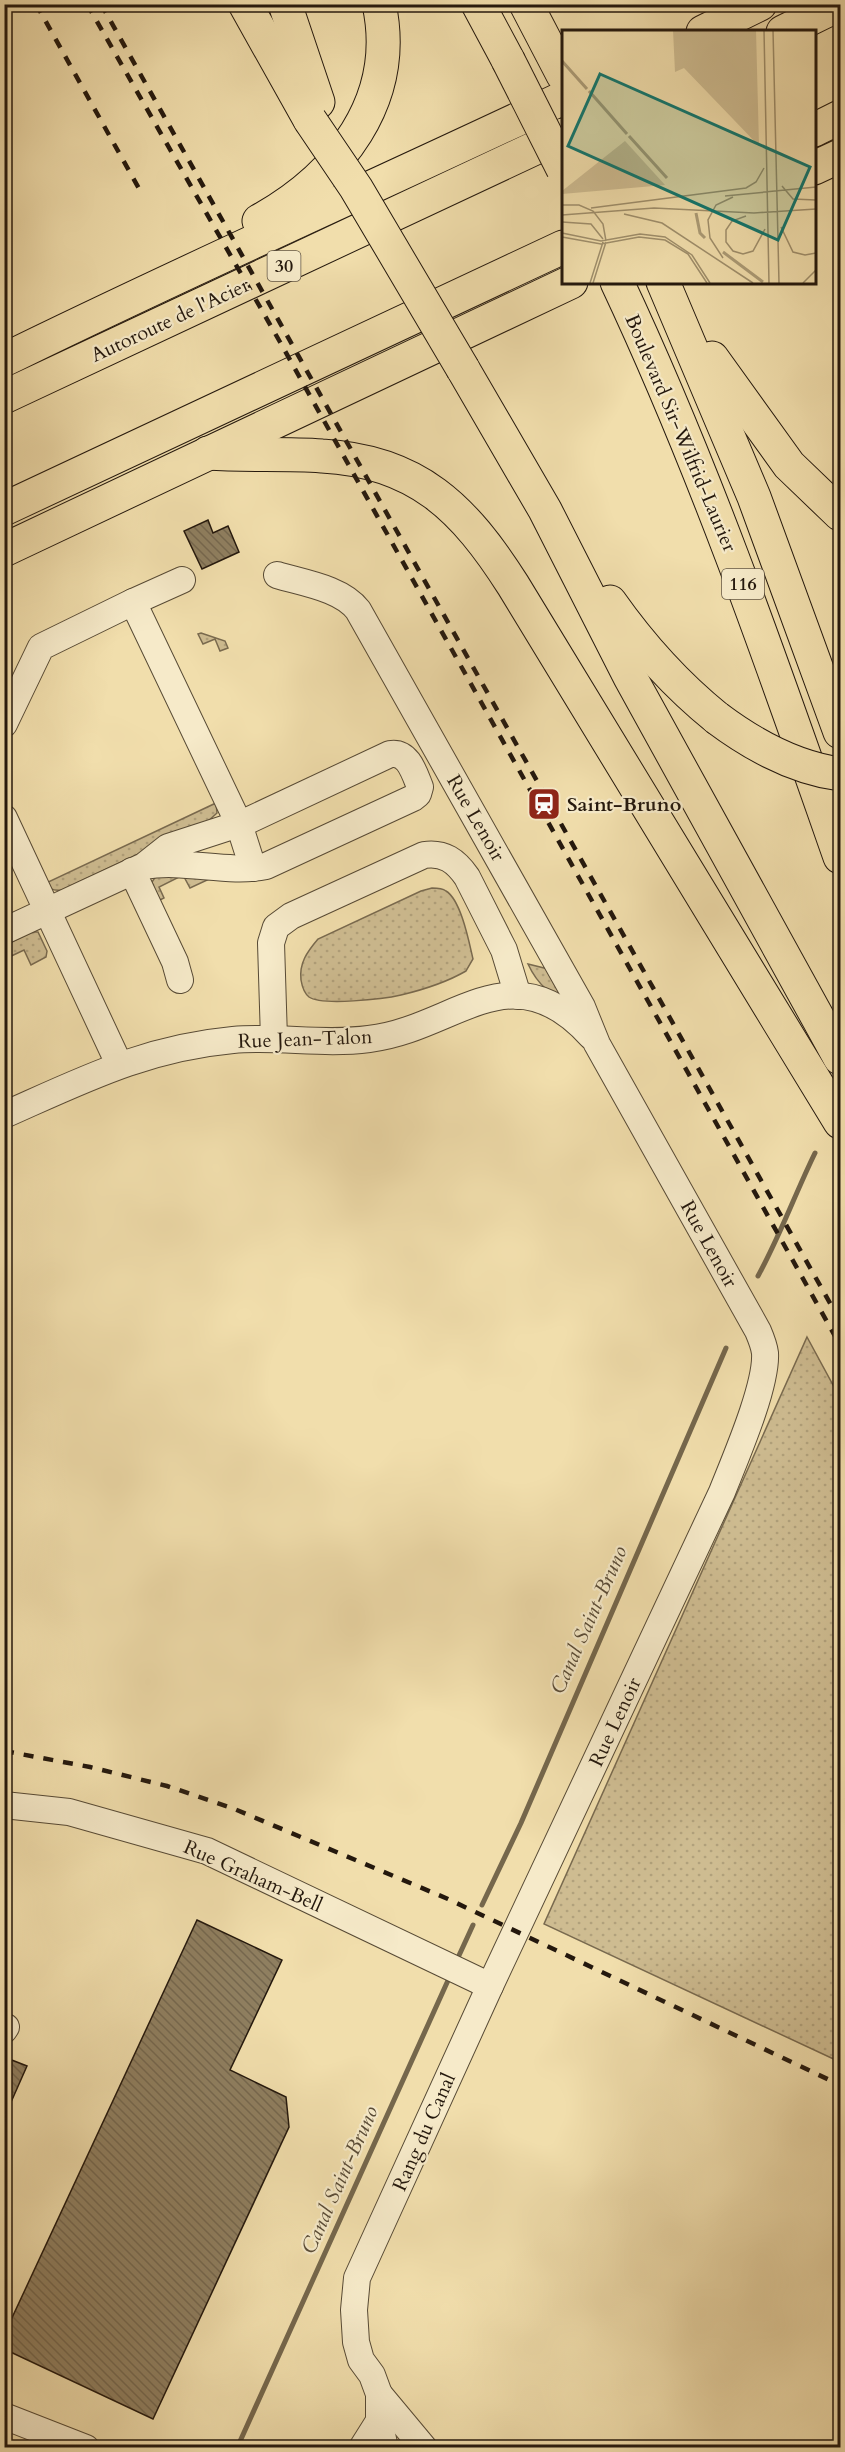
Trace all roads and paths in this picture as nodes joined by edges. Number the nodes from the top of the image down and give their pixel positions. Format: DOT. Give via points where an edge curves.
graph roads {
  1 [pos="245,4"];
  2 [pos="285,4"];
  3 [pos="379,4"];
  4 [pos="478,4"];
  5 [pos="526,4"];
  6 [pos="732,4"];
  7 [pos="760,4"];
  8 [pos="840,4"];
  9 [pos="696,30"];
  10 [pos="707,30"];
  11 [pos="787,30"];
  12 [pos="562,73"];
  13 [pos="562,98"];
  14 [pos="316,116"];
  15 [pos="840,117"];
  16 [pos="815,129"];
  17 [pos="562,135"];
  18 [pos="840,156"];
  19 [pos="562,167"];
  20 [pos="815,167"];
  21 [pos="840,171"];
  22 [pos="815,174"];
  23 [pos="562,248"];
  24 [pos="567,284"];
  25 [pos="618,284"];
  26 [pos="666,290"];
  27 [pos="104,311"];
  28 [pos="4,360"];
  29 [pos="4,397"];
  30 [pos="208,453"];
  31 [pos="4,509"];
  32 [pos="544,510"];
  33 [pos="840,514"];
  34 [pos="4,550"];
  35 [pos="278,575"];
  36 [pos="182,580"];
  37 [pos="133,602"];
  38 [pos="4,724"];
  39 [pos="840,732"];
  40 [pos="840,774"];
  41 [pos="4,818"];
  42 [pos="478,820"];
  43 [pos="239,824"];
  44 [pos="840,857"];
  45 [pos="461,867"];
  46 [pos="138,868"];
  47 [pos="253,868"];
  48 [pos="47,911"];
  49 [pos="4,931"];
  50 [pos="180,980"];
  51 [pos="518,996"];
  52 [pos="274,1040"];
  53 [pos="597,1044"];
  54 [pos="840,1058"];
  55 [pos="119,1064"];
  56 [pos="4,1115"];
  57 [pos="840,1122"];
  58 [pos="4,1805"];
  59 [pos="490,1986"];
  60 [pos="379,2394"];
  61 [pos="4,2415"];
  62 [pos="379,2421"];
  63 [pos="86,2448"];
  64 [pos="362,2448"];
  65 [pos="385,2448"];
  66 [pos="424,2448"];
  1 -- 14 [label="highway"];
  2 -- 14 [label="highway"];
  3 -- 27 [label="highway" via="382,46 377,80 359,129 332,167 305,192 273,213"];
  4 -- 19 [label="highway, bridge"];
  5 -- 12 [label="highway"];
  6 -- 9 [label="highway"];
  7 -- 10 [label="highway"];
  8 -- 11 [label="highway"];
  13 -- 27 [label="highway"];
  14 -- 32 [label="highway, bridge"];
  15 -- 16 [label="highway"];
  17 -- 29 [label="highway, Autoroute de l'Acier / 30"];
  18 -- 20 [label="highway"];
  21 -- 22 [label="highway"];
  23 -- 31 [label="highway"];
  24 -- 30 [label="highway"];
  25 -- 44 [label="highway, Boulevard Sir-Wilfrid-Laurier / 116" via="731,551"];
  26 -- 33 [label="highway" via="774,447"];
  26 -- 39 [label="highway, Boulevard Sir-Wilfrid-Laurier / 116" via="758,507"];
  27 -- 28 [label="highway"];
  30 -- 34 [label="highway"];
  30 -- 57 [label="highway" via="324,456 380,466 416,480 468,522 513,585"];
  32 -- 40 [label="highway, bridge" via="670,677 735,731 774,753 814,769"];
  32 -- 54 [label="highway" via="645,705"];
  35 -- 42 [label="street, Rue Lenoir" via="338,595 355,607"];
  36 -- 37 [label="street"];
  37 -- 38 [label="street" via="40,647"];
  37 -- 43 [label="street"];
  41 -- 48 [label="street"];
  42 -- 45 [label="street" via="474,847"];
  42 -- 53 [label="street, Rue Lenoir" via="582,1007"];
  43 -- 46 [label="street" via="168,847"];
  43 -- 47 [label="street"];
  43 -- 47 [label="street" via="393,753 405,756 420,787 418,794 403,803 278,862"];
  45 -- 51 [label="street" via="504,950"];
  45 -- 52 [label="street" via="441,855 423,855 281,922 271,943"];
  46 -- 47 [label="street" via="179,863"];
  46 -- 48 [label="street"];
  46 -- 50 [label="street"];
  48 -- 49 [label="street"];
  48 -- 55 [label="street"];
  51 -- 52 [label="street, Rue Jean-Talon" via="480,1000 415,1027 372,1039"];
  51 -- 53 [label="street, Rue Jean-Talon" via="553,1007 579,1024"];
  52 -- 55 [label="street, Rue Jean-Talon" via="181,1047"];
  53 -- 59 [label="street, Rue Lenoir" via="758,1331 765,1362 747,1427 722,1492"];
  55 -- 56 [label="street, Rue Jean-Talon"];
  58 -- 59 [label="street, Rue Graham-Bell" via="69,1812 207,1851"];
  59 -- 60 [label="street, Rang du Canal" via="357,2278 356,2342"];
  60 -- 62 [label="street"];
  60 -- 66 [label="street"];
  61 -- 63 [label="street"];
  62 -- 64 [label="street"];
  62 -- 65 [label="street"];
}
